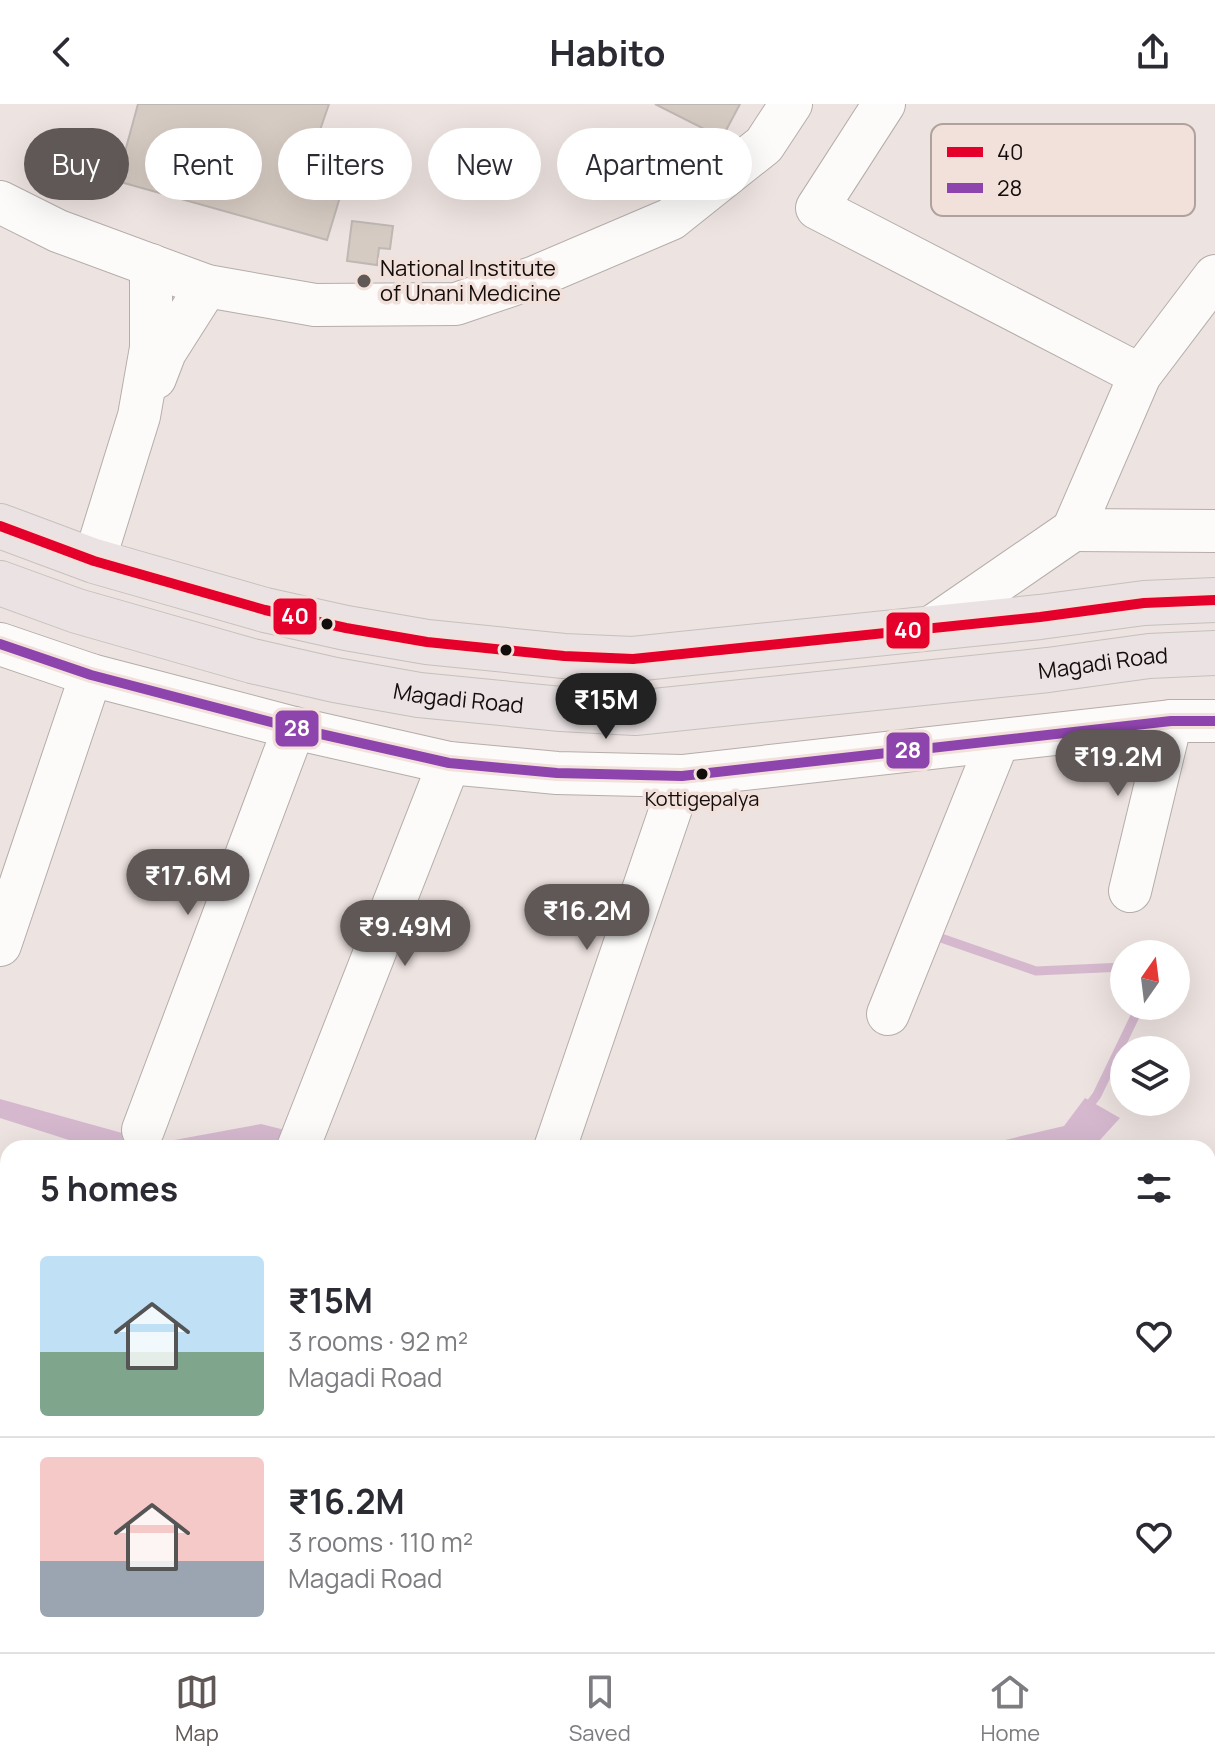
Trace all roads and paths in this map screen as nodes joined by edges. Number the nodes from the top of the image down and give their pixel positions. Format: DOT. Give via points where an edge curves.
graph roads {
  1 [pos="791,104"];
  2 [pos="884,104"];
  3 [pos="0,202"];
  4 [pos="151,265"];
  5 [pos="1215,276"];
  6 [pos="207,286"];
  7 [pos="1140,375"];
  8 [pos="139,416"];
  9 [pos="0,526"];
  10 [pos="1073,530"];
  11 [pos="1215,531"];
  12 [pos="94,561"];
  13 [pos="0,583"];
  14 [pos="1215,600"];
  15 [pos="929,629"];
  16 [pos="0,644"];
  17 [pos="1215,653"];
  18 [pos="91,675"];
  19 [pos="1171,721"];
  20 [pos="1215,721"];
  21 [pos="294,728"];
  22 [pos="998,741"];
  23 [pos="449,763"];
  24 [pos="682,776"];
  25 [pos="1130,891"];
  26 [pos="0,945"];
  27 [pos="888,1014"];
  28 [pos="143,1130"];
  29 [pos="301,1140"];
  30 [pos="558,1140"];
  1 -- 6 [label="street" via="764,145 671,219 456,304 315,305"];
  2 -- 7 [label="street" via="817,208"];
  3 -- 4 [label="street" via="58,231"];
  4 -- 6 [label="street"];
  4 -- 8 [label="street" via="151,348"];
  5 -- 7 [label="street"];
  6 -- 8 [label="street" via="165,352"];
  7 -- 10 [label="street"];
  8 -- 12 [label="street"];
  9 -- 12 [label="main road"];
  10 -- 11 [label="street"];
  10 -- 15 [label="street"];
  12 -- 15 [label="main road" via="265,610 495,651 633,659"];
  13 -- 17 [label="main road, Magadi Road" via="77,611 322,677 419,695 561,709 635,713"];
  14 -- 15 [label="main road" via="1144,603"];
  16 -- 18 [label="street"];
  18 -- 21 [label="street"];
  18 -- 26 [label="street"];
  19 -- 20 [label="street"];
  19 -- 22 [label="street"];
  19 -- 25 [label="street"];
  21 -- 23 [label="street"];
  21 -- 28 [label="street"];
  22 -- 24 [label="street"];
  22 -- 27 [label="street"];
  23 -- 24 [label="street"];
  23 -- 29 [label="street"];
  24 -- 30 [label="street"];
}
